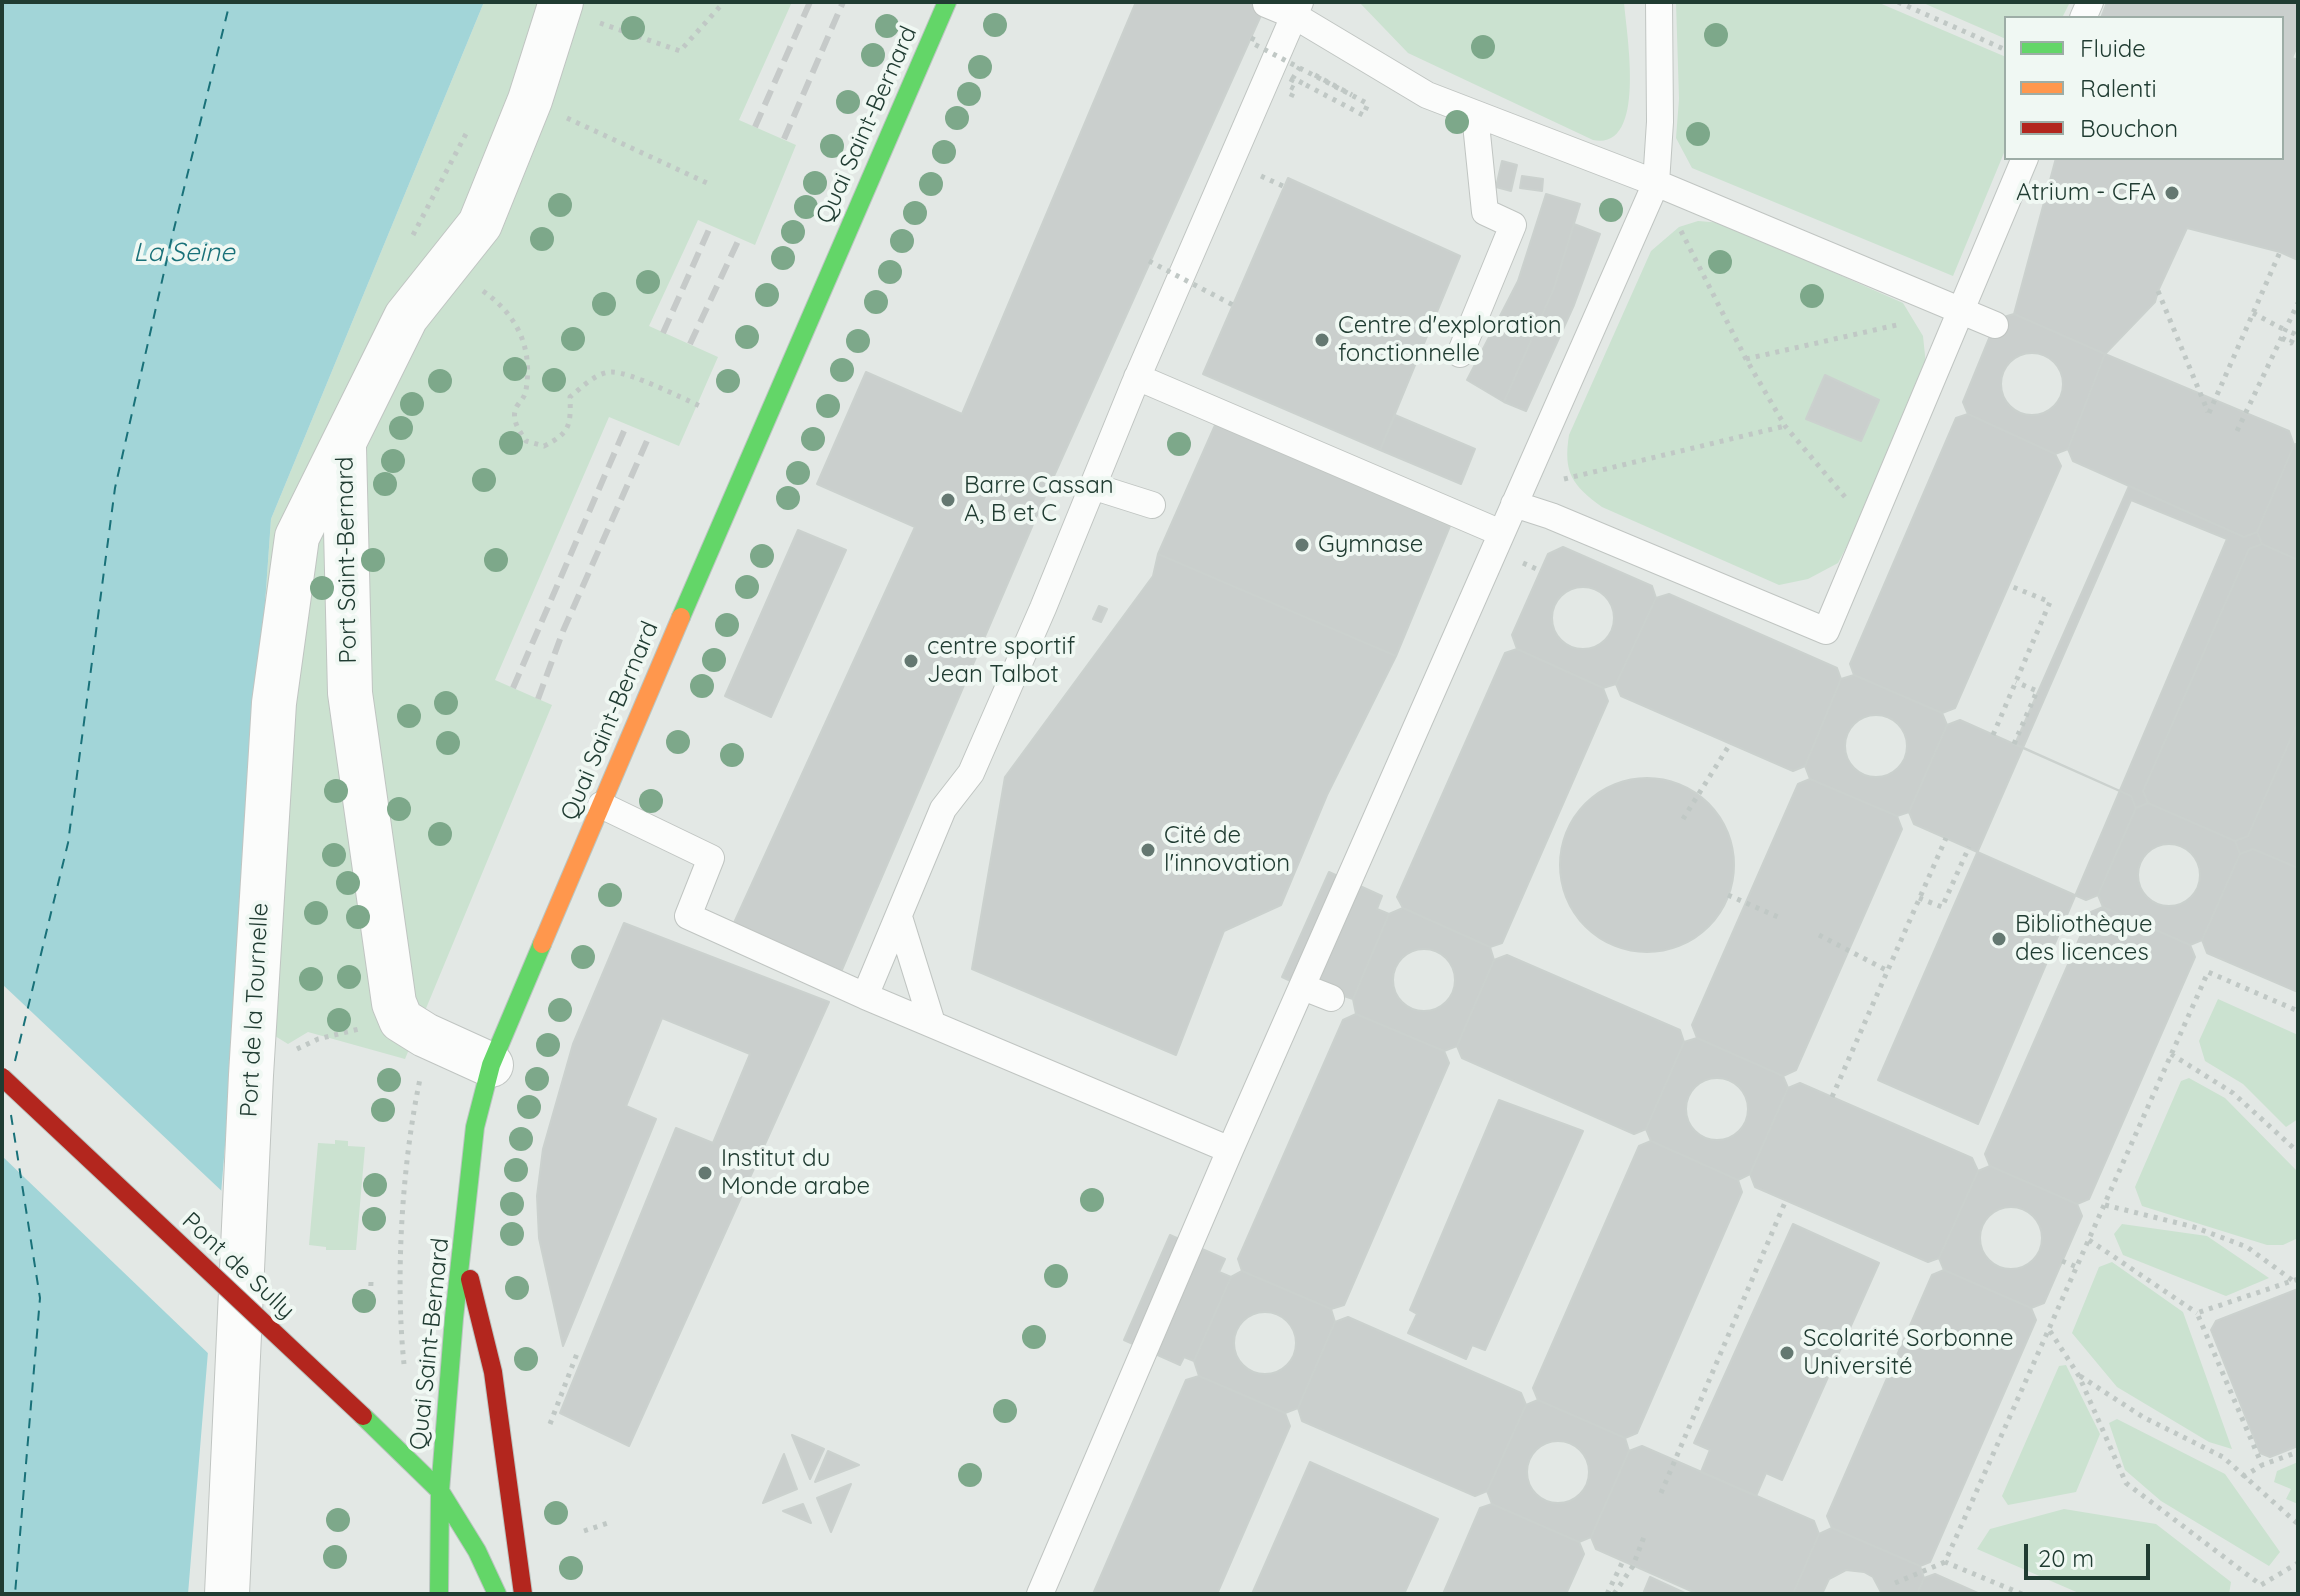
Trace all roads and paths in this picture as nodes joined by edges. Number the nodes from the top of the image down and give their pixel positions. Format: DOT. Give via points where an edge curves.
graph roads {
  1 [pos="561,2"];
  2 [pos="724,2"];
  3 [pos="947,2"];
  4 [pos="1659,2"];
  5 [pos="1898,2"];
  6 [pos="1266,4"];
  7 [pos="1298,9"];
  8 [pos="601,24"];
  9 [pos="1251,38"];
  10 [pos="2004,49"];
  11 [pos="1299,66"];
  12 [pos="1352,95"];
  13 [pos="1291,97"];
  14 [pos="1475,114"];
  15 [pos="580,124"];
  16 [pos="2024,160"];
  17 [pos="1259,175"];
  18 [pos="438,183"];
  19 [pos="707,183"];
  20 [pos="1656,183"];
  21 [pos="1285,187"];
  22 [pos="426,212"];
  23 [pos="2280,252"];
  24 [pos="1149,261"];
  25 [pos="449,264"];
  26 [pos="1180,278"];
  27 [pos="2158,291"];
  28 [pos="2298,303"];
  29 [pos="1233,305"];
  30 [pos="1961,310"];
  31 [pos="2253,313"];
  32 [pos="1995,325"];
  33 [pos="2282,338"];
  34 [pos="1460,354"];
  35 [pos="1746,359"];
  36 [pos="1137,377"];
  37 [pos="700,406"];
  38 [pos="1785,426"];
  39 [pos="2237,431"];
  40 [pos="344,437"];
  41 [pos="1092,486"];
  42 [pos="1518,496"];
  43 [pos="1152,505"];
  44 [pos="1870,527"];
  45 [pos="1501,533"];
  46 [pos="1520,562"];
  47 [pos="1541,571"];
  48 [pos="2008,585"];
  49 [pos="2016,682"];
  50 [pos="1993,735"];
  51 [pos="1730,744"];
  52 [pos="2014,744"];
  53 [pos="601,805"];
  54 [pos="1683,819"];
  55 [pos="1946,838"];
  56 [pos="1969,847"];
  57 [pos="1728,895"];
  58 [pos="1919,898"];
  59 [pos="899,917"];
  60 [pos="1778,917"];
  61 [pos="1819,935"];
  62 [pos="1888,971"];
  63 [pos="1303,987"];
  64 [pos="865,996"];
  65 [pos="1331,998"];
  66 [pos="2298,1011"];
  67 [pos="932,1023"];
  68 [pos="369,1027"];
  69 [pos="425,1035"];
  70 [pos="293,1051"];
  71 [pos="2171,1054"];
  72 [pos="491,1065"];
  73 [pos="2,1077"];
  74 [pos="1832,1097"];
  75 [pos="1230,1150"];
  76 [pos="2298,1152"];
  77 [pos="1786,1200"];
  78 [pos="2105,1205"];
  79 [pos="2089,1240"];
  80 [pos="463,1249"];
  81 [pos="2062,1261"];
  82 [pos="2077,1267"];
  83 [pos="2295,1280"];
  84 [pos="371,1282"];
  85 [pos="374,1305"];
  86 [pos="2197,1313"];
  87 [pos="2049,1330"];
  88 [pos="578,1351"];
  89 [pos="2079,1376"];
  90 [pos="405,1378"];
  91 [pos="550,1424"];
  92 [pos="2298,1452"];
  93 [pos="2262,1465"];
  94 [pos="2243,1477"];
  95 [pos="440,1491"];
  96 [pos="1661,1493"];
  97 [pos="608,1523"];
  98 [pos="2298,1524"];
  99 [pos="584,1531"];
  100 [pos="1645,1534"];
  101 [pos="1623,1561"];
  102 [pos="1945,1562"];
  103 [pos="2298,1563"];
  104 [pos="1895,1583"];
  105 [pos="227,1594"];
  106 [pos="439,1594"];
  107 [pos="497,1594"];
  108 [pos="523,1594"];
  109 [pos="1040,1594"];
  110 [pos="1607,1594"];
  111 [pos="1614,1594"];
  112 [pos="2022,1594"];
  1 -- 25 [label="street, Port Saint-Bernard" via="530,100 480,224"];
  2 -- 8 [label="path" via="680,51"];
  3 -- 53 [label="main road, Quai Saint-Bernard"];
  4 -- 20 [label="lane"];
  5 -- 10 [label="path"];
  6 -- 7 [label="lane"];
  7 -- 14 [label="lane" via="1427,95"];
  7 -- 26 [label="lane"];
  9 -- 11 [label="path, bridge"];
  11 -- 11 [label="path, bridge" via="1293,78 1363,115 1368,104"];
  11 -- 12 [label="path, bridge"];
  11 -- 13 [label="path, bridge" via="1289,86 1295,89"];
  14 -- 20 [label="lane"];
  14 -- 34 [label="lane" via="1485,212 1513,225"];
  15 -- 19 [label="path"];
  16 -- 30 [label="lane"];
  17 -- 21 [label="path"];
  18 -- 22 [label="path"];
  20 -- 30 [label="lane"];
  20 -- 35 [label="path"];
  20 -- 42 [label="lane"];
  23 -- 31 [label="path"];
  24 -- 26 [label="path, bridge"];
  25 -- 37 [label="path" via="501,304 526,345 527,388 515,413 526,441 544,446 561,438 571,422 570,397 611,372"];
  25 -- 40 [label="street, Port Saint-Bernard" via="406,317"];
  26 -- 29 [label="path, bridge"];
  26 -- 36 [label="lane"];
  27 -- 31 [label="path" via="2209,413"];
  28 -- 33 [label="path"];
  30 -- 32 [label="lane"];
  30 -- 35 [label="path"];
  30 -- 44 [label="lane"];
  31 -- 33 [label="path, bridge" via="2295,334 2291,343"];
  33 -- 39 [label="path"];
  35 -- 38 [label="path"];
  36 -- 41 [label="lane"];
  36 -- 45 [label="lane"];
  38 -- 42 [label="path"];
  38 -- 44 [label="path"];
  40 -- 69 [label="street, Port Saint-Bernard" via="350,693 394,1003 401,1020"];
  40 -- 105 [label="street, Port de la Tournelle" via="297,537 274,703"];
  41 -- 43 [label="lane"];
  41 -- 59 [label="lane" via="971,773 943,809"];
  42 -- 44 [label="lane" via="1551,516 1826,631"];
  42 -- 45 [label="lane"];
  45 -- 63 [label="lane"];
  46 -- 47 [label="path"];
  48 -- 49 [label="path" via="2050,602"];
  49 -- 50 [label="path"];
  49 -- 52 [label="path" via="2037,691"];
  51 -- 54 [label="path"];
  53 -- 64 [label="lane" via="711,858 688,916"];
  53 -- 72 [label="main road, Quai Saint-Bernard"];
  55 -- 58 [label="path"];
  56 -- 58 [label="path" via="1942,907"];
  57 -- 60 [label="path"];
  58 -- 62 [label="path"];
  59 -- 64 [label="lane"];
  59 -- 67 [label="lane"];
  61 -- 62 [label="path"];
  62 -- 74 [label="path"];
  63 -- 65 [label="lane"];
  63 -- 75 [label="lane"];
  64 -- 67 [label="lane"];
  66 -- 71 [label="path" via="2208,972"];
  67 -- 75 [label="lane"];
  68 -- 70 [label="path"];
  69 -- 72 [label="street, Port Saint-Bernard"];
  69 -- 90 [label="path, Quai Saint-Bernard" via="406,1179 400,1324"];
  71 -- 76 [label="path" via="2233,1093"];
  71 -- 78 [label="path"];
  72 -- 80 [label="main road, Quai Saint-Bernard" via="475,1127"];
  73 -- 95 [label="main road, Pont de Sully, bridge"];
  75 -- 109 [label="lane"];
  77 -- 96 [label="path"];
  78 -- 79 [label="path"];
  78 -- 83 [label="path" via="2194,1227 2247,1247"];
  79 -- 82 [label="path"];
  79 -- 86 [label="path"];
  80 -- 95 [label="main road, Quai Saint-Bernard"];
  80 -- 108 [label="main road" via="493,1372"];
  81 -- 82 [label="path"];
  82 -- 87 [label="path"];
  83 -- 86 [label="path"];
  84 -- 85 [label="path"];
  86 -- 93 [label="path"];
  87 -- 89 [label="path"];
  87 -- 102 [label="path"];
  88 -- 91 [label="path"];
  89 -- 94 [label="path" via="2143,1417 2223,1457"];
  89 -- 103 [label="path" via="2126,1483 2261,1585"];
  92 -- 93 [label="path"];
  93 -- 94 [label="path"];
  94 -- 98 [label="path"];
  95 -- 106 [label="main road, Quai Saint-Bernard"];
  95 -- 107 [label="main road, Pont de Sully"];
  97 -- 99 [label="path"];
  100 -- 111 [label="path" via="1633,1566"];
  101 -- 110 [label="path"];
  102 -- 104 [label="path"];
  102 -- 112 [label="path"];
}
